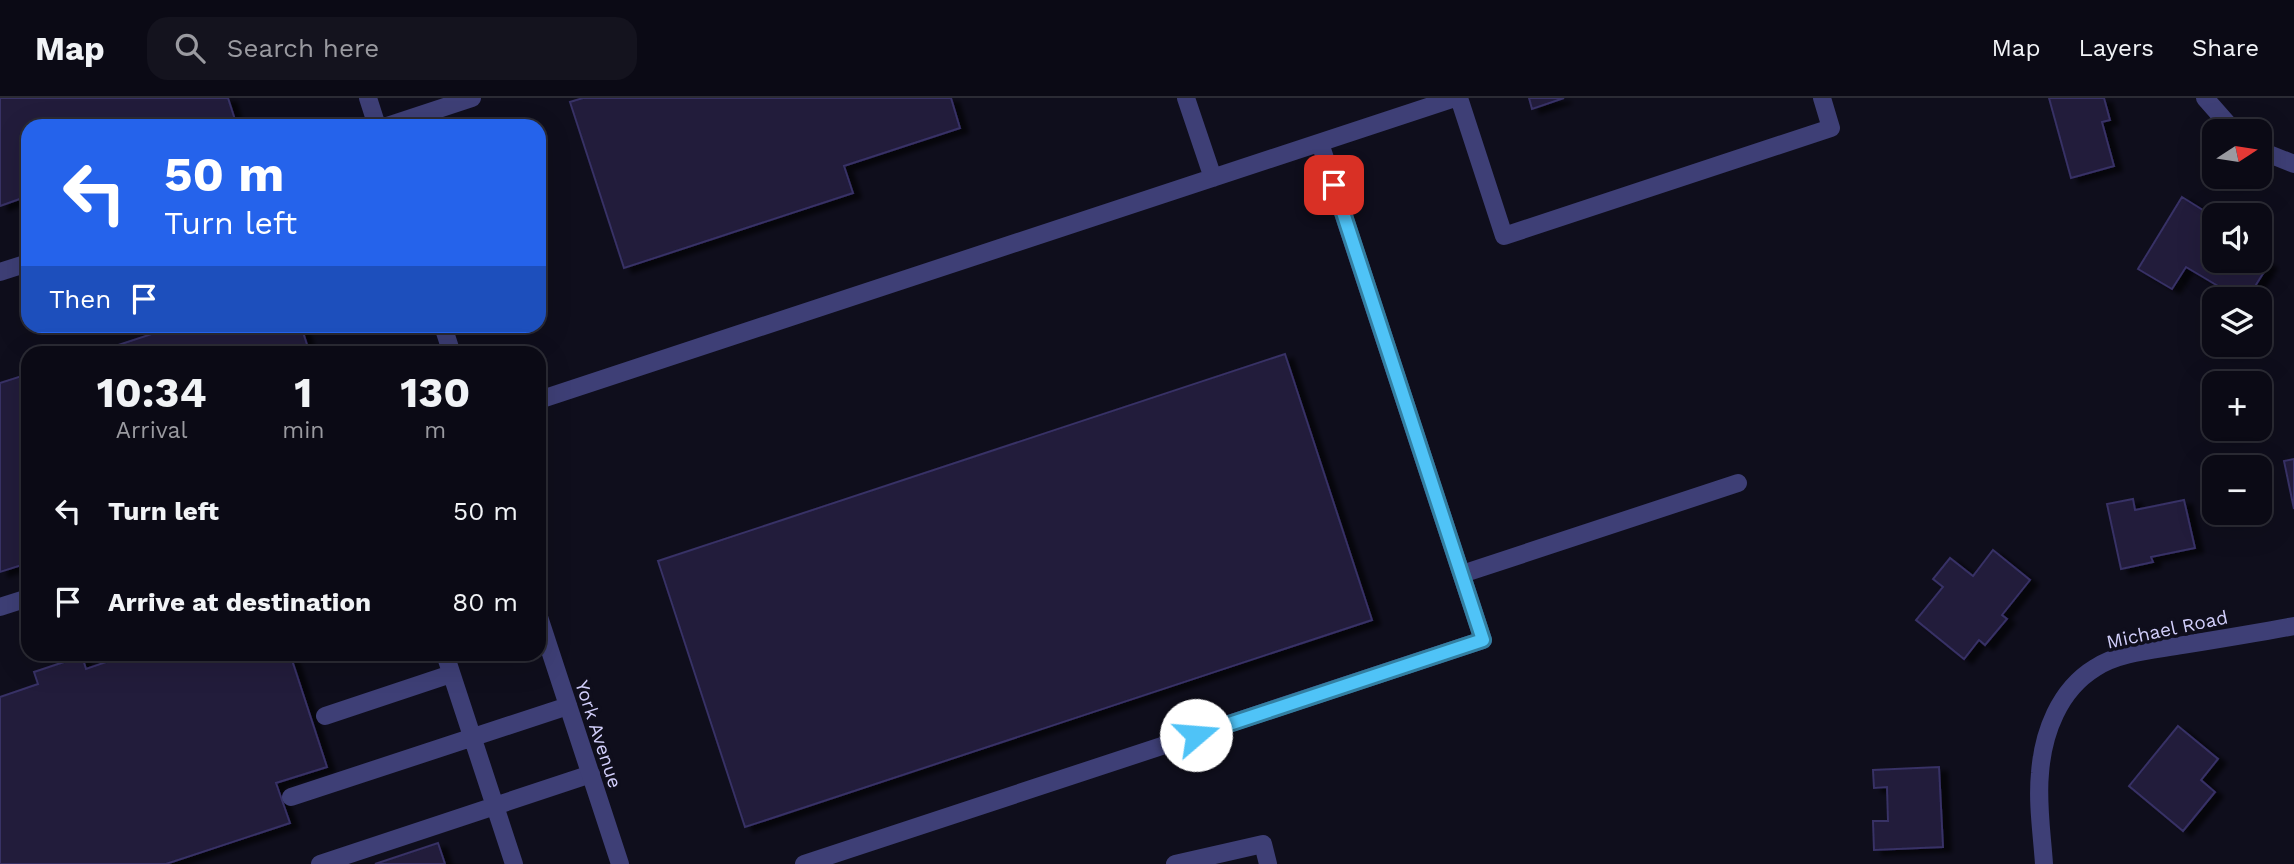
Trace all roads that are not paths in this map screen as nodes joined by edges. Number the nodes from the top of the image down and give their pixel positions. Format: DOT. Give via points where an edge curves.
graph roads {
  1 [pos="368,98"];
  2 [pos="472,98"];
  3 [pos="1186,98"];
  4 [pos="1457,98"];
  5 [pos="1822,98"];
  6 [pos="2205,98"];
  7 [pos="375,119"];
  8 [pos="408,119"];
  9 [pos="2223,119"];
  10 [pos="1320,143"];
  11 [pos="2272,155"];
  12 [pos="2294,164"];
  13 [pos="1213,178"];
  14 [pos="21,265"];
  15 [pos="0,272"];
  16 [pos="546,398"];
  17 [pos="1738,483"];
  18 [pos="1462,574"];
  19 [pos="21,600"];
  20 [pos="0,607"];
  21 [pos="2294,626"];
  22 [pos="546,638"];
  23 [pos="447,661"];
  24 [pos="451,674"];
  25 [pos="568,706"];
  26 [pos="326,716"];
  27 [pos="472,738"];
  28 [pos="591,775"];
  29 [pos="291,797"];
  30 [pos="495,806"];
  31 [pos="320,864"];
  32 [pos="514,864"];
  33 [pos="620,864"];
  34 [pos="804,864"];
  35 [pos="1175,864"];
  36 [pos="1268,864"];
  37 [pos="2044,864"];
  1 -- 7 [label="street"];
  2 -- 8 [label="street"];
  3 -- 13 [label="street"];
  4 -- 5 [label="street" via="1504,236 1831,128"];
  4 -- 10 [label="street"];
  6 -- 9 [label="street"];
  10 -- 13 [label="street"];
  10 -- 18 [label="street"];
  11 -- 12 [label="street"];
  13 -- 16 [label="street"];
  14 -- 15 [label="street"];
  17 -- 18 [label="street"];
  18 -- 34 [label="street" via="1483,640"];
  19 -- 20 [label="street"];
  21 -- 37 [label="street, Michael Road" via="2143,652 2096,666 2079,680 2062,700 2044,747 2039,800"];
  22 -- 25 [label="street, York Avenue"];
  23 -- 24 [label="street"];
  24 -- 26 [label="street"];
  24 -- 27 [label="street"];
  25 -- 27 [label="street"];
  25 -- 28 [label="street, York Avenue"];
  27 -- 29 [label="street"];
  27 -- 30 [label="street"];
  28 -- 30 [label="street"];
  28 -- 33 [label="street, York Avenue"];
  30 -- 31 [label="street"];
  30 -- 32 [label="street"];
  35 -- 36 [label="street" via="1263,844"];
}
